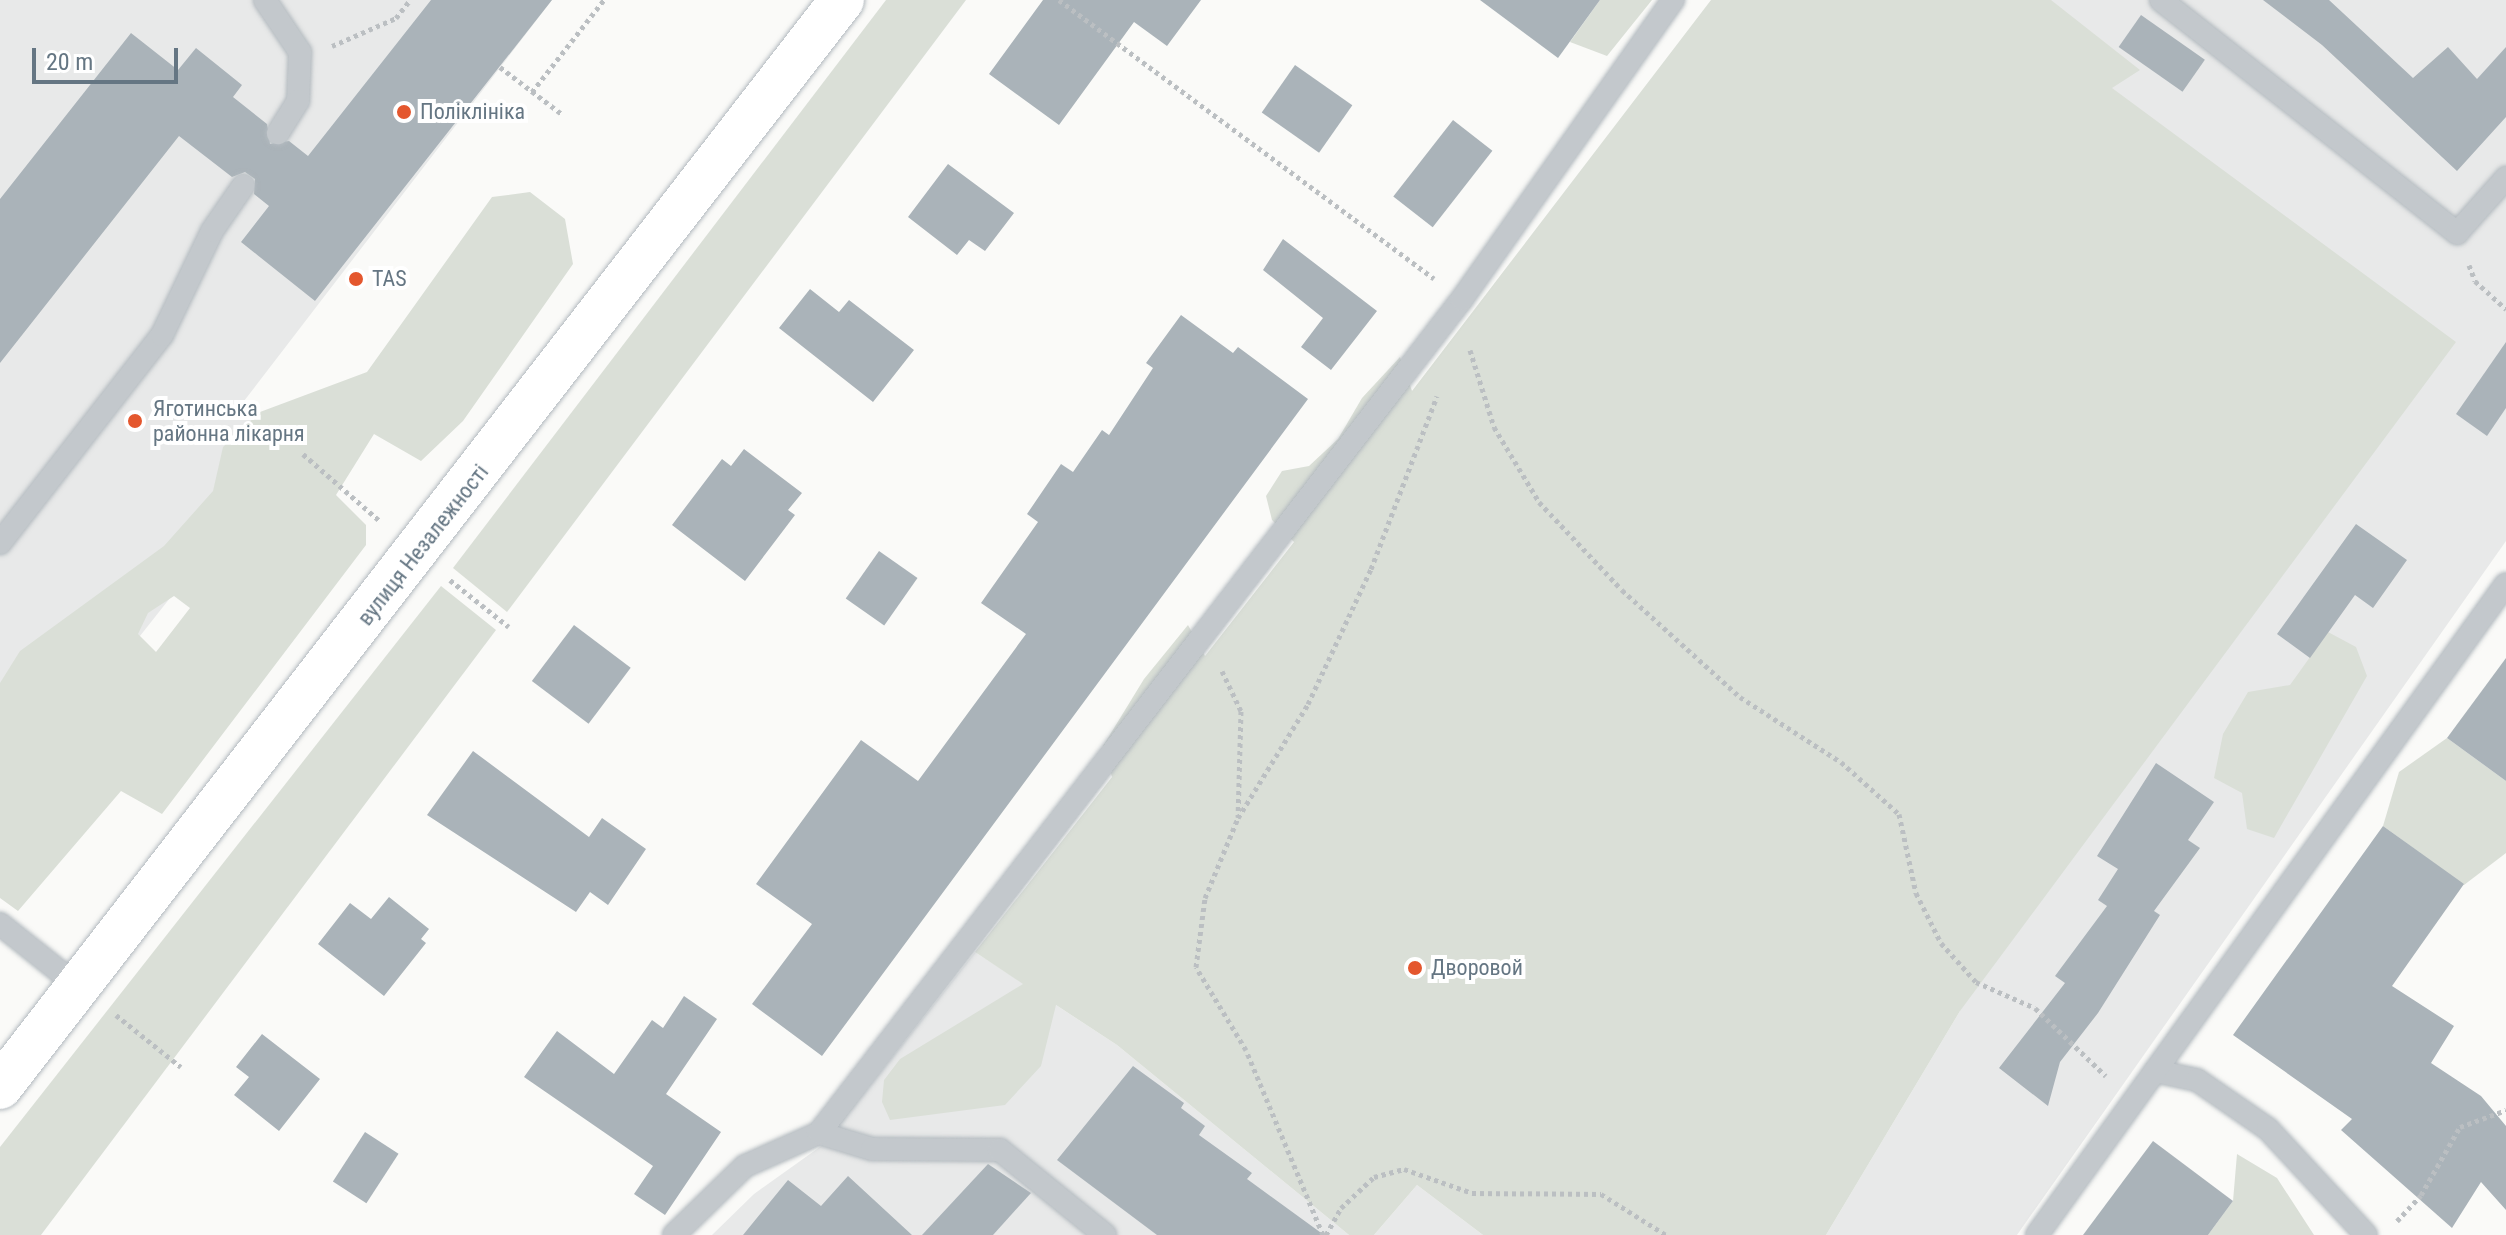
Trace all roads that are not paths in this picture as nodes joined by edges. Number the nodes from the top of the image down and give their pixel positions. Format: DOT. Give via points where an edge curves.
graph roads {
  1 [pos="265,0"];
  2 [pos="842,0"];
  3 [pos="1673,0"];
  4 [pos="2161,0"];
  5 [pos="278,133"];
  6 [pos="2506,178"];
  7 [pos="243,186"];
  8 [pos="0,543"];
  9 [pos="2506,584"];
  10 [pos="0,924"];
  11 [pos="79,987"];
  12 [pos="2155,1071"];
  13 [pos="0,1087"];
  14 [pos="819,1133"];
  15 [pos="674,1235"];
  16 [pos="1105,1235"];
  17 [pos="2037,1235"];
  18 [pos="2366,1235"];
  1 -- 5 [label="lane" via="300,52 298,101"];
  2 -- 11 [label="main road, вулиця Незалежності"];
  3 -- 14 [label="lane" via="1462,299"];
  4 -- 6 [label="lane" via="2457,233"];
  7 -- 8 [label="lane" via="212,231 162,335"];
  9 -- 12 [label="lane"];
  10 -- 11 [label="lane"];
  11 -- 13 [label="main road, вулиця Незалежності"];
  12 -- 17 [label="lane"];
  12 -- 18 [label="lane" via="2197,1080 2268,1129"];
  14 -- 15 [label="lane" via="745,1166"];
  14 -- 16 [label="lane" via="872,1149 1000,1150"];
}
